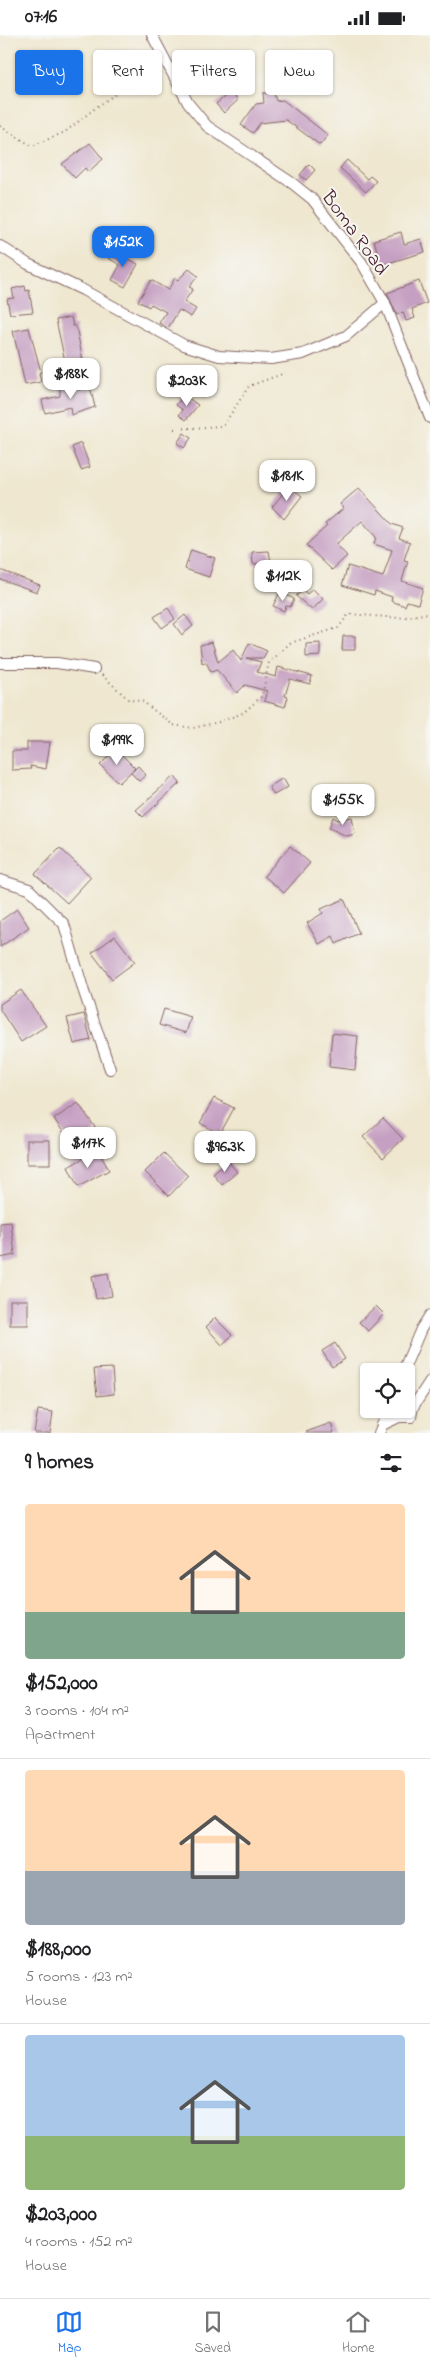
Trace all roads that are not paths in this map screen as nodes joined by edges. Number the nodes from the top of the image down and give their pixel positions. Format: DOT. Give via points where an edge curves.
graph roads {
  1 [pos="152,35"];
  2 [pos="0,247"];
  3 [pos="385,303"];
  4 [pos="430,418"];
  5 [pos="0,663"];
  6 [pos="94,669"];
  7 [pos="0,880"];
  8 [pos="110,1069"];
  9 [pos="430,1315"];
  10 [pos="406,1363"];
  11 [pos="430,1381"];
  12 [pos="381,1429"];
  1 -- 3 [label="street, Boma Road" via="188,103 207,126 312,199 362,263"];
  2 -- 3 [label="street" via="184,345 219,356 271,359 303,354 346,336"];
  3 -- 4 [label="street, Boma Road"];
  5 -- 6 [label="street" via="58,663"];
  7 -- 8 [label="street" via="29,889 64,924"];
  9 -- 10 [label="street"];
  11 -- 12 [label="street" via="413,1407 411,1417 399,1417"];
}
